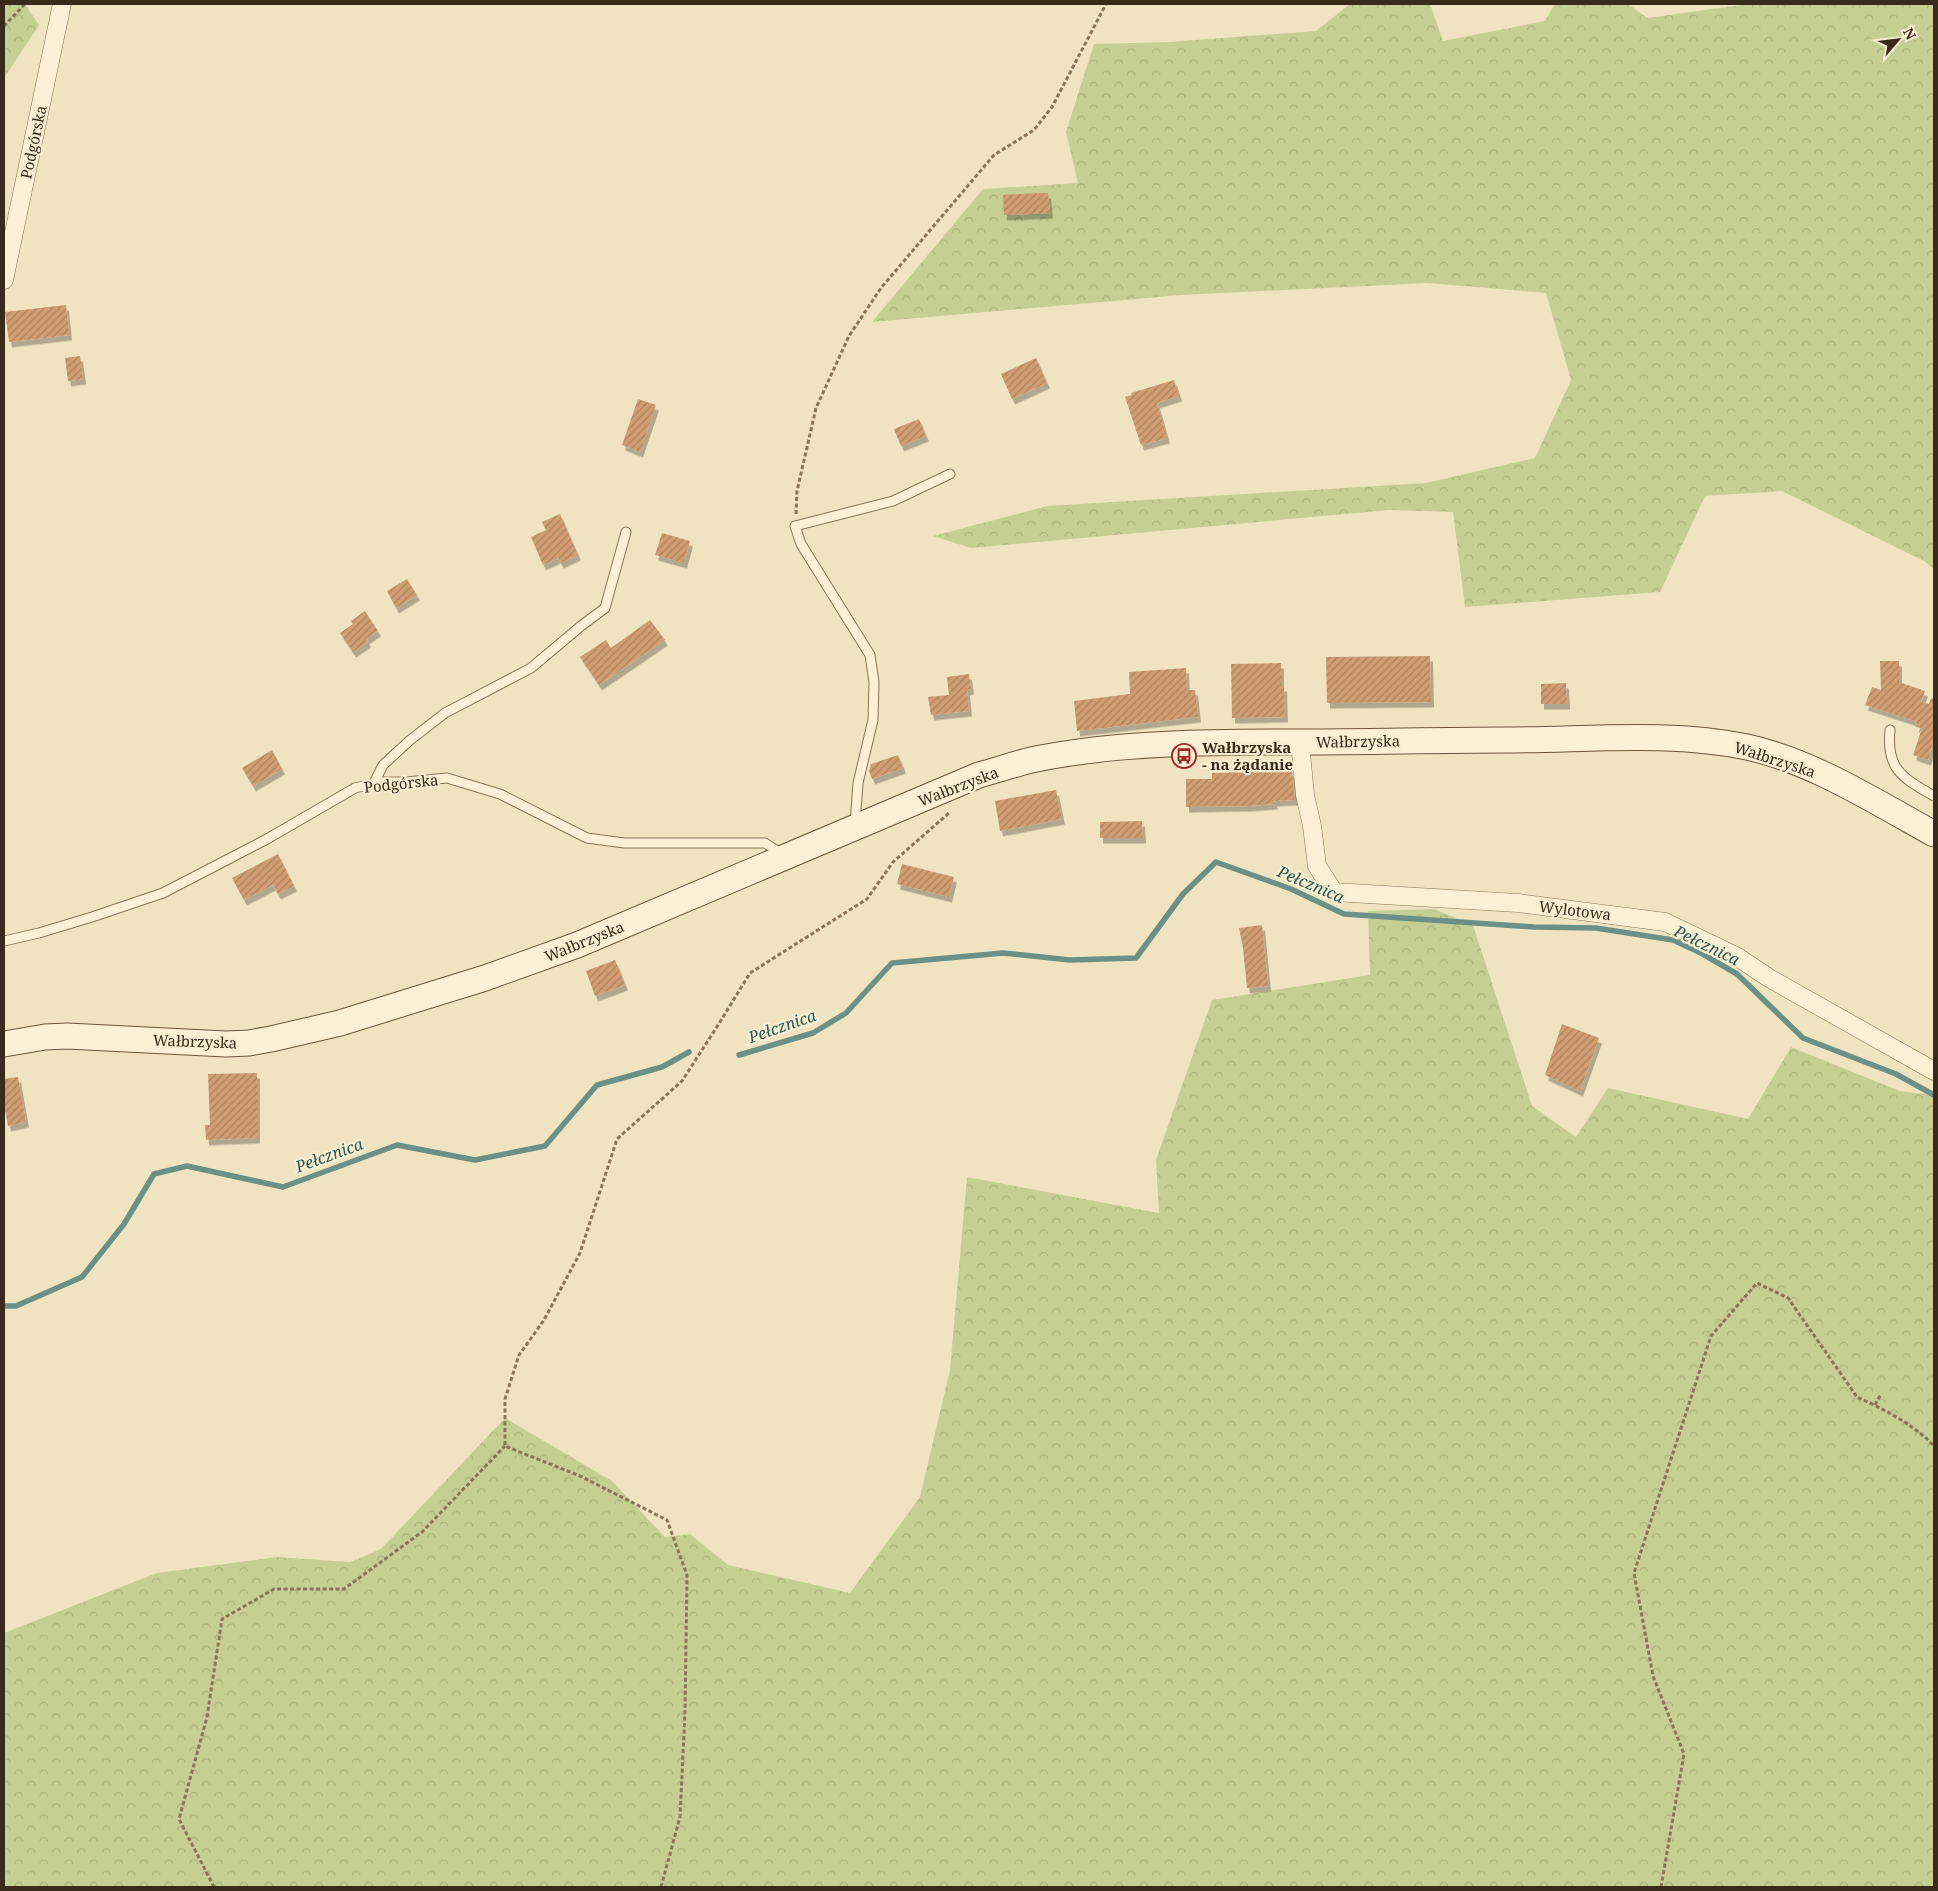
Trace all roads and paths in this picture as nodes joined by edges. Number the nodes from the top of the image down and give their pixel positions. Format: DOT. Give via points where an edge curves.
graph roads {
  1 [pos="25,4"];
  2 [pos="62,4"];
  3 [pos="1106,4"];
  4 [pos="4,26"];
  5 [pos="4,280"];
  6 [pos="950,474"];
  7 [pos="795,526"];
  8 [pos="626,532"];
  9 [pos="1890,730"];
  10 [pos="1300,742"];
  11 [pos="374,783"];
  12 [pos="1934,796"];
  13 [pos="950,811"];
  14 [pos="855,827"];
  15 [pos="1934,834"];
  16 [pos="785,856"];
  17 [pos="4,941"];
  18 [pos="4,1044"];
  19 [pos="1934,1071"];
  20 [pos="1881,1394"];
  21 [pos="1875,1405"];
  22 [pos="505,1446"];
  23 [pos="1934,1446"];
  24 [pos="214,1887"];
  25 [pos="661,1887"];
  26 [pos="1660,1887"];
  1 -- 4 [label="path"];
  2 -- 5 [label="street, Podgórska"];
  3 -- 7 [label="path" via="1052,107 1034,130 994,155 881,288 849,336 816,408 797,491"];
  6 -- 7 [label="lane" via="893,501"];
  7 -- 14 [label="lane" via="801,544 870,655 874,682 873,720 858,783"];
  8 -- 11 [label="lane" via="605,608 531,668 445,713 408,741 383,765"];
  9 -- 12 [label="lane" via="1891,760 1906,779"];
  10 -- 14 [label="main road, Wałbrzyska" via="1129,747 1035,759 979,775"];
  10 -- 15 [label="main road, Wałbrzyska" via="1615,737 1721,743 1791,761 1826,776"];
  10 -- 19 [label="street, Wylotowa" via="1317,866 1334,892 1518,903 1666,922 1736,956"];
  11 -- 16 [label="lane, Podgórska" via="447,778 500,794 587,838 624,843 764,843"];
  11 -- 17 [label="lane, Podgórska" via="356,788 163,893 74,923"];
  13 -- 22 [label="path" via="892,862 867,898 750,973 682,1080 617,1139 580,1253 544,1320 519,1355 505,1399"];
  14 -- 16 [label="main road, Wałbrzyska"];
  16 -- 18 [label="main road, Wałbrzyska" via="577,945 485,978 340,1023 272,1039 226,1044 68,1036"];
  20 -- 21 [label="path"];
  21 -- 23 [label="path" via="1926,1437"];
  21 -- 26 [label="path" via="1857,1397 1788,1298 1757,1283 1711,1336 1634,1573 1653,1676 1684,1754"];
  22 -- 24 [label="path" via="422,1532 344,1589 274,1589 222,1619 207,1718 179,1818"];
  22 -- 25 [label="path" via="580,1476 668,1520 687,1575 685,1712 680,1817"];
}
